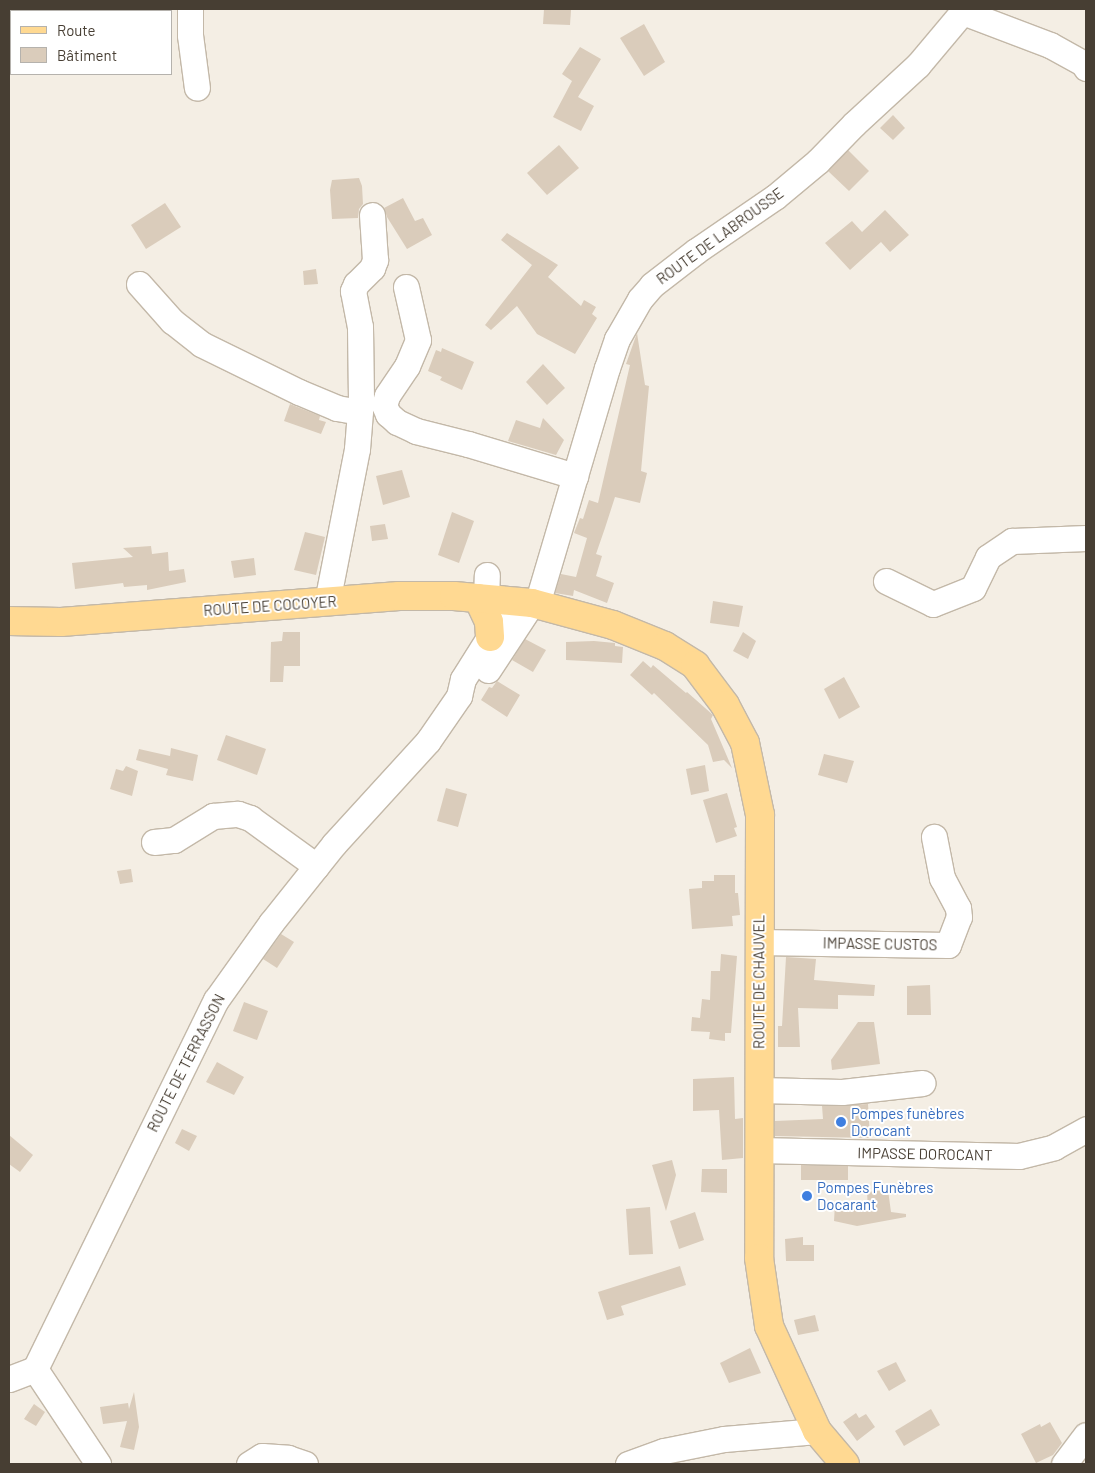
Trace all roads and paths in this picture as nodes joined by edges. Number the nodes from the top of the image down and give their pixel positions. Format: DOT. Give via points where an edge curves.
graph roads {
  1 [pos="190,9"];
  2 [pos="964,10"];
  3 [pos="1086,68"];
  4 [pos="197,88"];
  5 [pos="372,215"];
  6 [pos="138,284"];
  7 [pos="406,287"];
  8 [pos="360,412"];
  9 [pos="575,476"];
  10 [pos="1086,538"];
  11 [pos="886,581"];
  12 [pos="505,597"];
  13 [pos="327,602"];
  14 [pos="9,621"];
  15 [pos="490,637"];
  16 [pos="459,696"];
  17 [pos="934,837"];
  18 [pos="154,842"];
  19 [pos="316,866"];
  20 [pos="758,942"];
  21 [pos="922,1083"];
  22 [pos="759,1090"];
  23 [pos="1086,1129"];
  24 [pos="759,1150"];
  25 [pos="35,1369"];
  26 [pos="9,1379"];
  27 [pos="816,1431"];
  28 [pos="1086,1435"];
  29 [pos="98,1464"];
  30 [pos="249,1464"];
  31 [pos="305,1464"];
  32 [pos="628,1464"];
  33 [pos="845,1464"];
  34 [pos="1064,1464"];
  1 -- 4 [label="street"];
  2 -- 3 [label="street" via="1050,45"];
  2 -- 9 [label="street, ROUTE DE LABROUSSE" via="918,65 818,161 775,197 652,285 640,299 617,339"];
  5 -- 8 [label="street" via="375,260 353,291 360,326"];
  6 -- 8 [label="street" via="172,321 202,344 299,392 337,408"];
  7 -- 9 [label="street" via="418,340 407,366 387,396 384,405 388,414 416,431"];
  8 -- 13 [label="street" via="357,448"];
  9 -- 12 [label="street, ROUTE DE LABROUSSE"];
  10 -- 11 [label="street" via="1012,541 988,557 973,588 933,604"];
  12 -- 13 [label="main road, ROUTE DE COCOYER" via="399,596"];
  12 -- 15 [label="main road" via="489,622"];
  12 -- 16 [label="street, ROUTE DE TERRASSON" via="476,686"];
  12 -- 20 [label="main road, ROUTE DE CHAUVEL" via="613,625 664,646 696,665 725,705 745,743 760,815"];
  13 -- 14 [label="main road, ROUTE DE COCOYER" via="60,622"];
  15 -- 16 [label="street, ROUTE DE TERRASSON" via="463,679"];
  16 -- 19 [label="street, ROUTE DE TERRASSON" via="428,741"];
  17 -- 20 [label="street, IMPASSE CUSTOS" via="942,878 958,908 959,917 948,945"];
  18 -- 19 [label="street" via="174,840 213,816 238,814 250,818"];
  19 -- 25 [label="street, ROUTE DE TERRASSON" via="216,1000"];
  20 -- 22 [label="main road, ROUTE DE CHAUVEL"];
  21 -- 22 [label="street" via="842,1092"];
  22 -- 24 [label="main road, ROUTE DE CHAUVEL"];
  23 -- 24 [label="street, IMPASSE DOROCANT" via="1054,1147 1019,1156"];
  24 -- 27 [label="main road, ROUTE DE CHAUVEL" via="759,1258 769,1326"];
  25 -- 26 [label="street"];
  25 -- 29 [label="street"];
  27 -- 32 [label="street" via="724,1439 664,1451"];
  27 -- 33 [label="main road, ROUTE DE CHAUVEL"];
  28 -- 34 [label="street"];
  30 -- 31 [label="street" via="262,1456 288,1458"];
}
